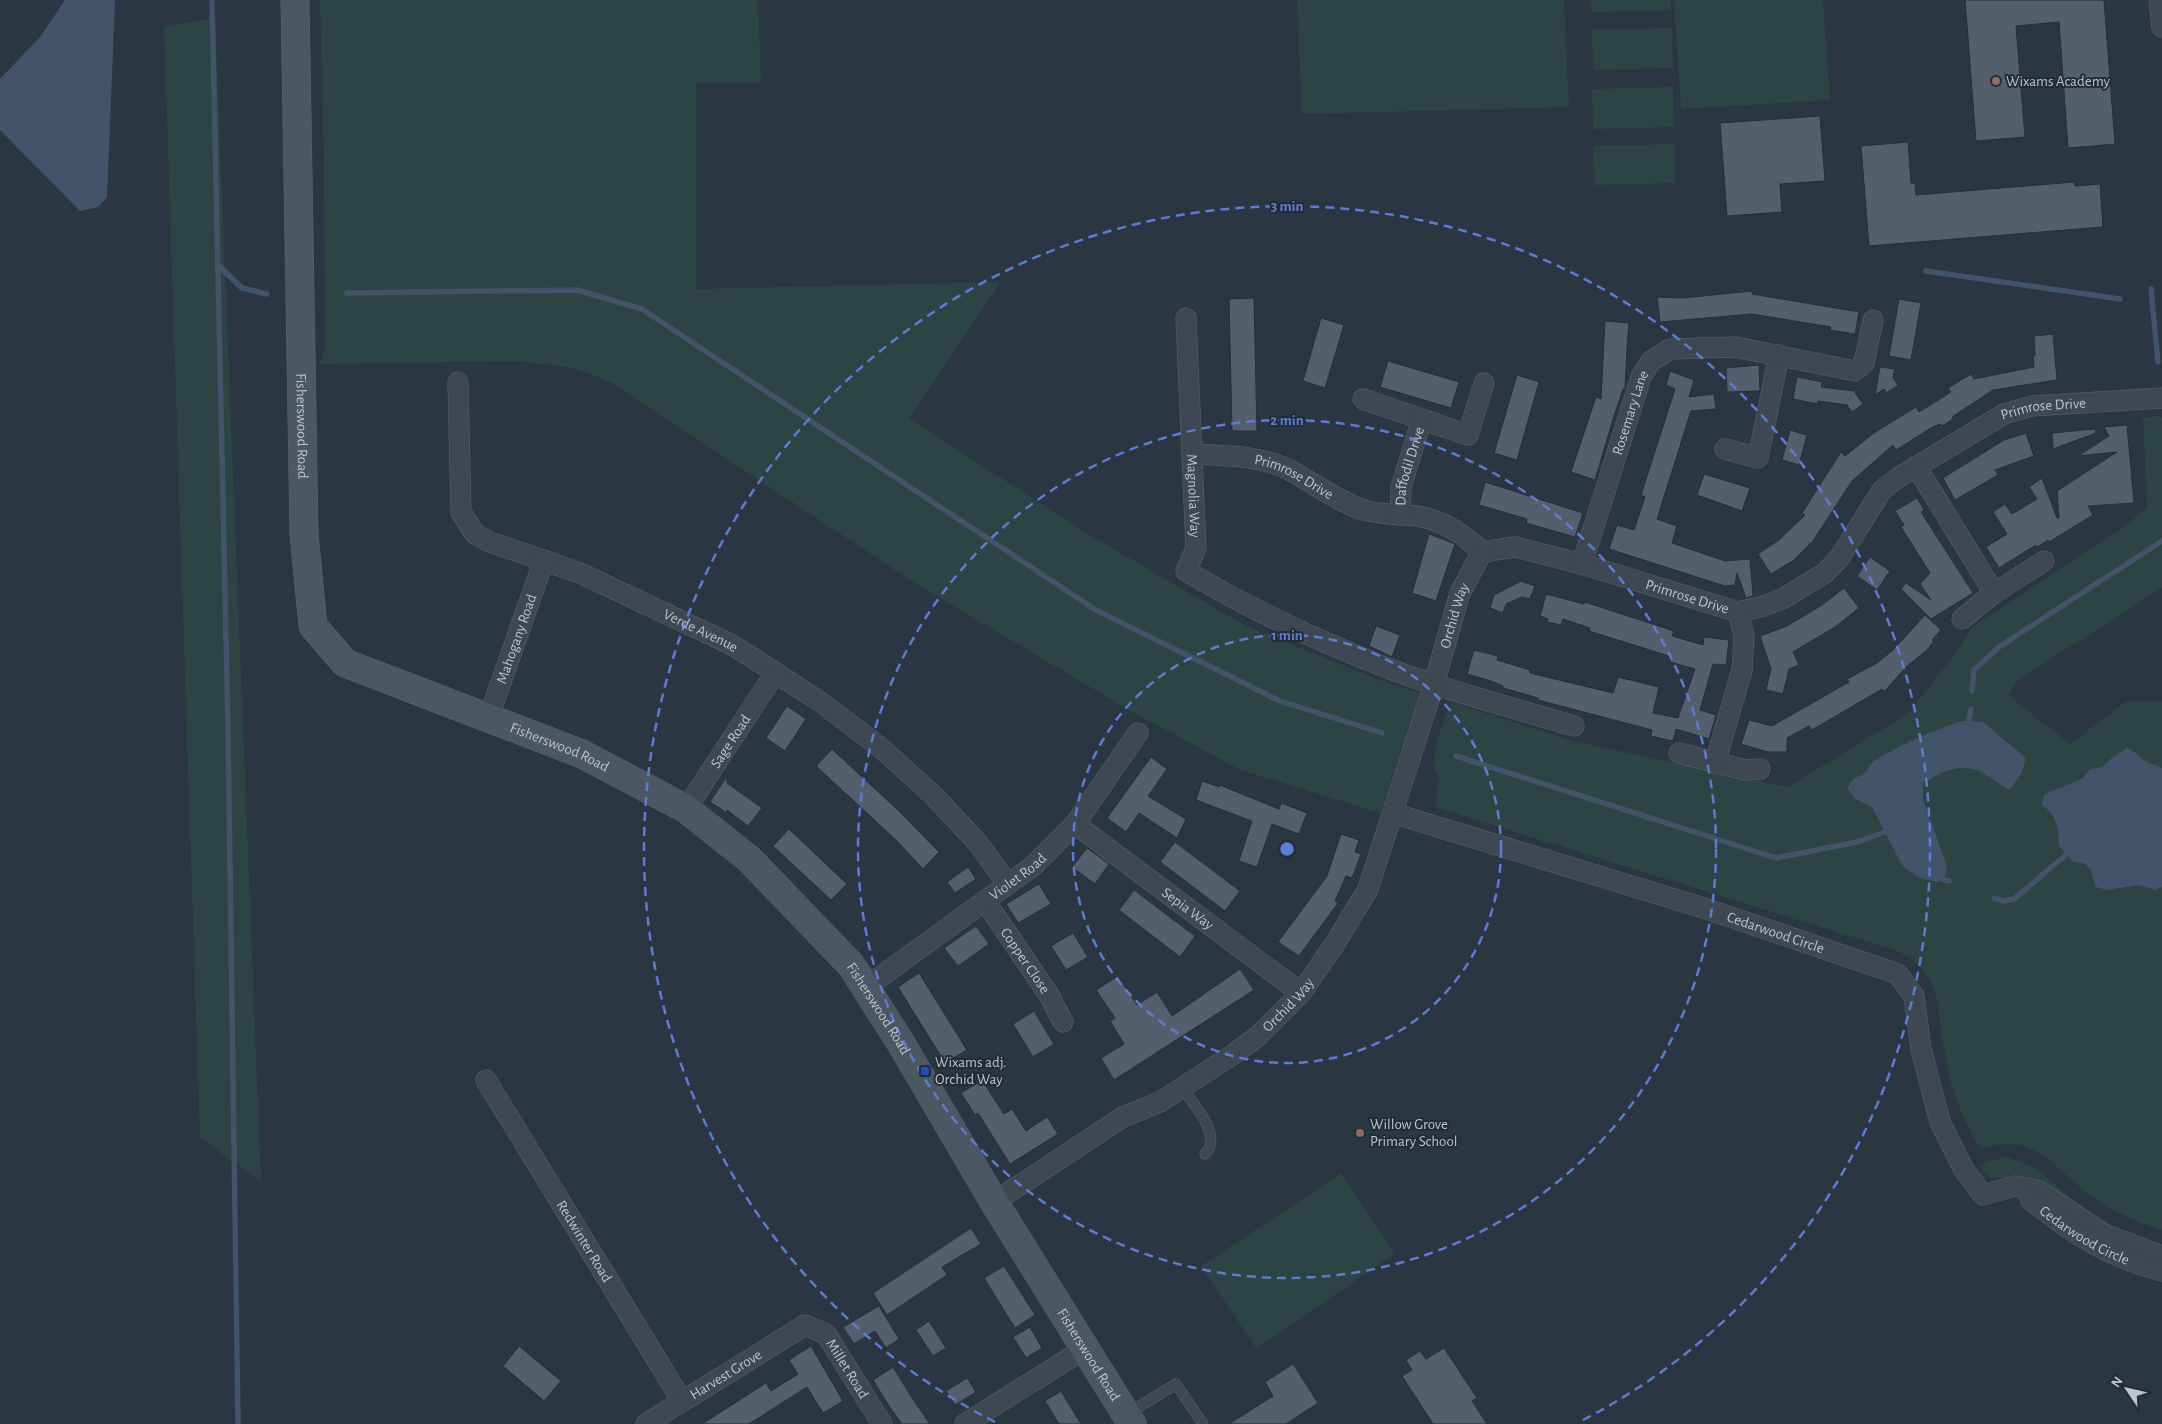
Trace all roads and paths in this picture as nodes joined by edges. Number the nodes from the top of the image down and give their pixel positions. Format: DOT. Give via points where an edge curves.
graph roads {
  1 [pos="295,0"];
  2 [pos="2160,0"];
  3 [pos="2162,27"];
  4 [pos="1186,318"];
  5 [pos="1873,320"];
  6 [pos="1779,355"];
  7 [pos="458,382"];
  8 [pos="1484,383"];
  9 [pos="2162,398"];
  10 [pos="1363,399"];
  11 [pos="1422,419"];
  12 [pos="1725,449"];
  13 [pos="1194,454"];
  14 [pos="1916,466"];
  15 [pos="1400,515"];
  16 [pos="1482,552"];
  17 [pos="544,560"];
  18 [pos="2044,561"];
  19 [pos="1582,564"];
  20 [pos="1994,593"];
  21 [pos="1738,612"];
  22 [pos="1962,619"];
  23 [pos="775,673"];
  24 [pos="1434,684"];
  25 [pos="488,719"];
  26 [pos="1574,726"];
  27 [pos="1138,733"];
  28 [pos="1679,753"];
  29 [pos="1716,763"];
  30 [pos="1760,769"];
  31 [pos="686,809"];
  32 [pos="1392,813"];
  33 [pos="1075,824"];
  34 [pos="1008,884"];
  35 [pos="985,901"];
  36 [pos="865,988"];
  37 [pos="1301,993"];
  38 [pos="1062,1022"];
  39 [pos="486,1080"];
  40 [pos="1183,1089"];
  41 [pos="1204,1154"];
  42 [pos="2015,1186"];
  43 [pos="994,1202"];
  44 [pos="2162,1256"];
  45 [pos="2162,1271"];
  46 [pos="805,1325"];
  47 [pos="1086,1348"];
  48 [pos="682,1401"];
  49 [pos="1129,1419"];
  50 [pos="646,1424"];
  51 [pos="882,1424"];
  52 [pos="966,1424"];
  53 [pos="1203,1424"];
  1 -- 25 [label="street, Fisherswood Road" via="304,534 312,626 345,662"];
  2 -- 3 [label="street"];
  4 -- 13 [label="street, Magnolia Way"];
  5 -- 6 [label="street, Rosemary Lane" via="1864,363 1855,371"];
  6 -- 12 [label="street" via="1758,458"];
  6 -- 19 [label="street, Rosemary Lane" via="1735,346 1670,349 1651,360 1641,378"];
  7 -- 17 [label="street, Verde Avenue" via="461,512 474,534"];
  8 -- 11 [label="street, Daffodil Drive" via="1468,435"];
  9 -- 14 [label="street, Primrose Drive" via="2032,406 2004,414"];
  10 -- 11 [label="street, Daffodil Drive"];
  11 -- 15 [label="street, Daffodil Drive" via="1402,487"];
  13 -- 15 [label="street, Primrose Drive" via="1257,459 1286,468 1335,498 1365,510"];
  13 -- 24 [label="street, Magnolia Way" via="1196,548 1186,571 1301,631 1382,666"];
  14 -- 20 [label="street"];
  14 -- 21 [label="street, Primrose Drive" via="1882,490 1840,557 1825,573 1782,600"];
  15 -- 16 [label="street, Primrose Drive" via="1420,516 1451,527"];
  16 -- 19 [label="street, Primrose Drive" via="1516,547"];
  16 -- 24 [label="street, Orchid Way" via="1460,593"];
  17 -- 23 [label="street, Verde Avenue" via="580,573 728,643"];
  17 -- 25 [label="street, Mahogany Road"];
  18 -- 20 [label="street"];
  19 -- 21 [label="street, Primrose Drive"];
  20 -- 22 [label="street"];
  21 -- 29 [label="street" via="1744,636 1742,670"];
  23 -- 31 [label="street, Sage Road"];
  23 -- 34 [label="street, Verde Avenue" via="822,703 881,748 934,796 977,842"];
  24 -- 26 [label="street"];
  24 -- 32 [label="street, Orchid Way"];
  25 -- 31 [label="street, Fisherswood Road" via="582,754"];
  27 -- 33 [label="street, Violet Road"];
  28 -- 29 [label="street"];
  29 -- 30 [label="street" via="1745,770"];
  31 -- 36 [label="street, Fisherswood Road" via="749,859 851,965"];
  32 -- 37 [label="street, Orchid Way" via="1368,889"];
  32 -- 42 [label="street, Cedarwood Circle" via="1898,974 1914,996 1921,1049 1940,1122 1964,1170 1983,1195"];
  33 -- 34 [label="street, Violet Road" via="1033,866"];
  33 -- 37 [label="street, Sepia Way"];
  34 -- 35 [label="street, Violet Road"];
  35 -- 36 [label="street, Violet Road"];
  35 -- 38 [label="street, Copper Close" via="1049,996"];
  36 -- 43 [label="street, Fisherswood Road"];
  37 -- 40 [label="street, Orchid Way" via="1258,1036"];
  39 -- 48 [label="street, Redwinter Road"];
  40 -- 41 [label="lane" via="1211,1134 1209,1150"];
  40 -- 43 [label="street, Orchid Way" via="1123,1117"];
  42 -- 44 [label="street, Cedarwood Circle" via="2038,1191 2104,1234"];
  42 -- 45 [label="street, Cedarwood Circle" via="2080,1238 2110,1254"];
  43 -- 47 [label="street, Fisherswood Road"];
  46 -- 48 [label="street, Harvest Grove"];
  46 -- 51 [label="street, Millet Road" via="826,1334"];
  47 -- 49 [label="street, Fisherswood Road"];
  47 -- 52 [label="street"];
  48 -- 50 [label="street, Harvest Grove"];
  49 -- 53 [label="lane" via="1176,1384"];
}
